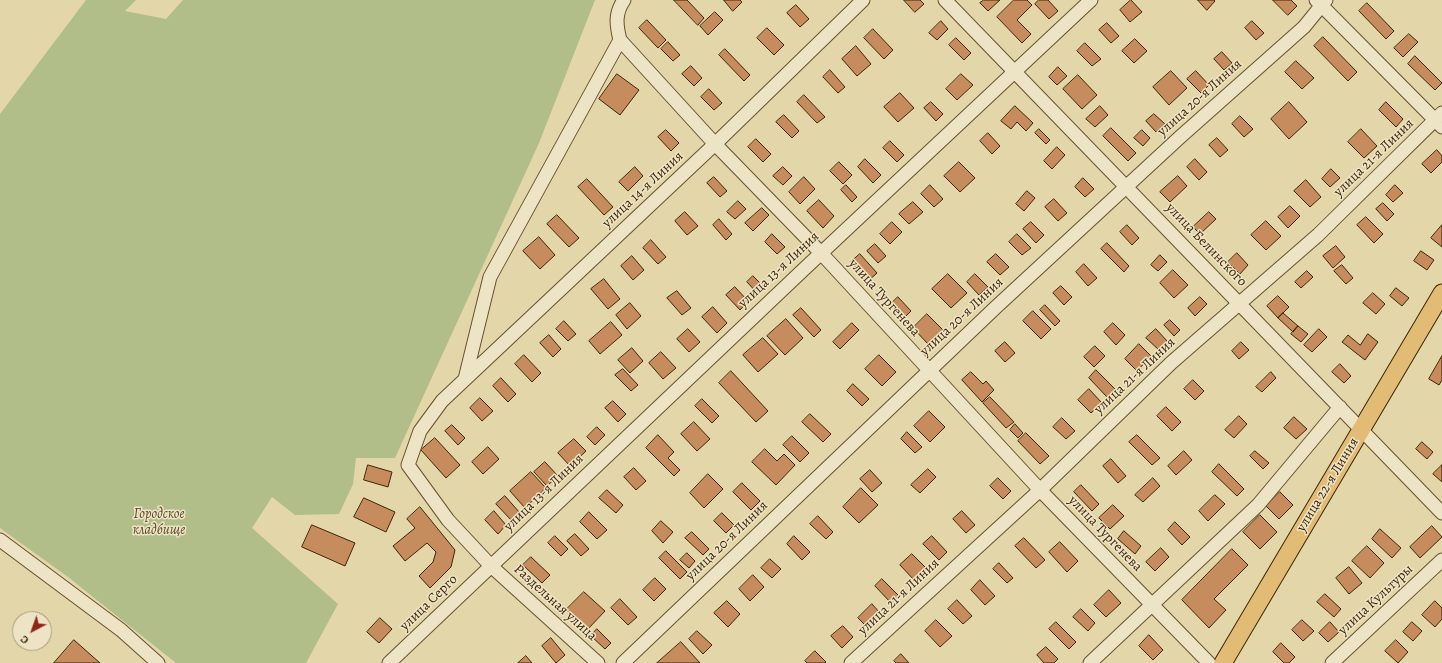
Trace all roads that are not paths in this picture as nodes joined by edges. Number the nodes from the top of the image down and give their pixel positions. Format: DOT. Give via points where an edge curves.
graph roads {
  1 [pos="864,0"];
  2 [pos="945,0"];
  3 [pos="1091,0"];
  4 [pos="622,2"];
  5 [pos="1321,2"];
  6 [pos="620,40"];
  7 [pos="1015,72"];
  8 [pos="1440,120"];
  9 [pos="715,144"];
  10 [pos="1126,187"];
  11 [pos="821,253"];
  12 [pos="1240,303"];
  13 [pos="1439,304"];
  14 [pos="928,370"];
  15 [pos="465,379"];
  16 [pos="442,401"];
  17 [pos="1340,407"];
  18 [pos="1362,429"];
  19 [pos="1040,490"];
  20 [pos="1442,513"];
  21 [pos="0,540"];
  22 [pos="1442,560"];
  23 [pos="491,566"];
  24 [pos="1153,606"];
  25 [pos="158,663"];
  26 [pos="389,663"];
  27 [pos="598,663"];
  28 [pos="623,663"];
  29 [pos="851,663"];
  30 [pos="1090,663"];
  31 [pos="1209,663"];
  32 [pos="1223,663"];
  33 [pos="1332,663"];
  1 -- 9 [label="street, улица 14-я Линия"];
  2 -- 7 [label="street, улица Белинского"];
  3 -- 7 [label="street, улица 13-я Линия"];
  4 -- 6 [label="street" via="615,22"];
  5 -- 8 [label="street"];
  5 -- 10 [label="street, улица 20-я Линия" via="1304,27"];
  6 -- 9 [label="street, улица Тургенева"];
  6 -- 15 [label="street" via="490,277"];
  7 -- 10 [label="street, улица Белинского"];
  7 -- 11 [label="street, улица 13-я Линия"];
  8 -- 12 [label="street, улица 21-я Линия" via="1318,235"];
  9 -- 11 [label="street, улица Тургенева"];
  9 -- 15 [label="street, улица 14-я Линия"];
  10 -- 12 [label="street, улица Белинского"];
  10 -- 14 [label="street, улица 20-я Линия"];
  11 -- 14 [label="street, улица Тургенева"];
  11 -- 23 [label="street, улица 13-я Линия"];
  12 -- 17 [label="street, улица Белинского"];
  12 -- 19 [label="street, улица 21-я Линия" via="1171,363"];
  13 -- 18 [label="main road, улица 22-я Линия"];
  14 -- 19 [label="street, улица Тургенева"];
  14 -- 28 [label="street, улица 20-я Линия"];
  15 -- 16 [label="street, улица 14-я Линия"];
  16 -- 23 [label="street, Раздельная улица" via="420,432 408,466 448,520"];
  17 -- 18 [label="street, улица Белинского"];
  17 -- 24 [label="street" via="1258,505"];
  18 -- 20 [label="street, улица Белинского"];
  18 -- 32 [label="main road, улица 22-я Линия"];
  19 -- 24 [label="street, улица Тургенева"];
  19 -- 29 [label="street, улица 21-я Линия"];
  21 -- 25 [label="street" via="121,630"];
  22 -- 33 [label="street, улица Культуры"];
  23 -- 26 [label="street, улица Серго"];
  23 -- 27 [label="street, Раздельная улица"];
  24 -- 30 [label="street"];
  24 -- 31 [label="street, улица Тургенева"];
}
